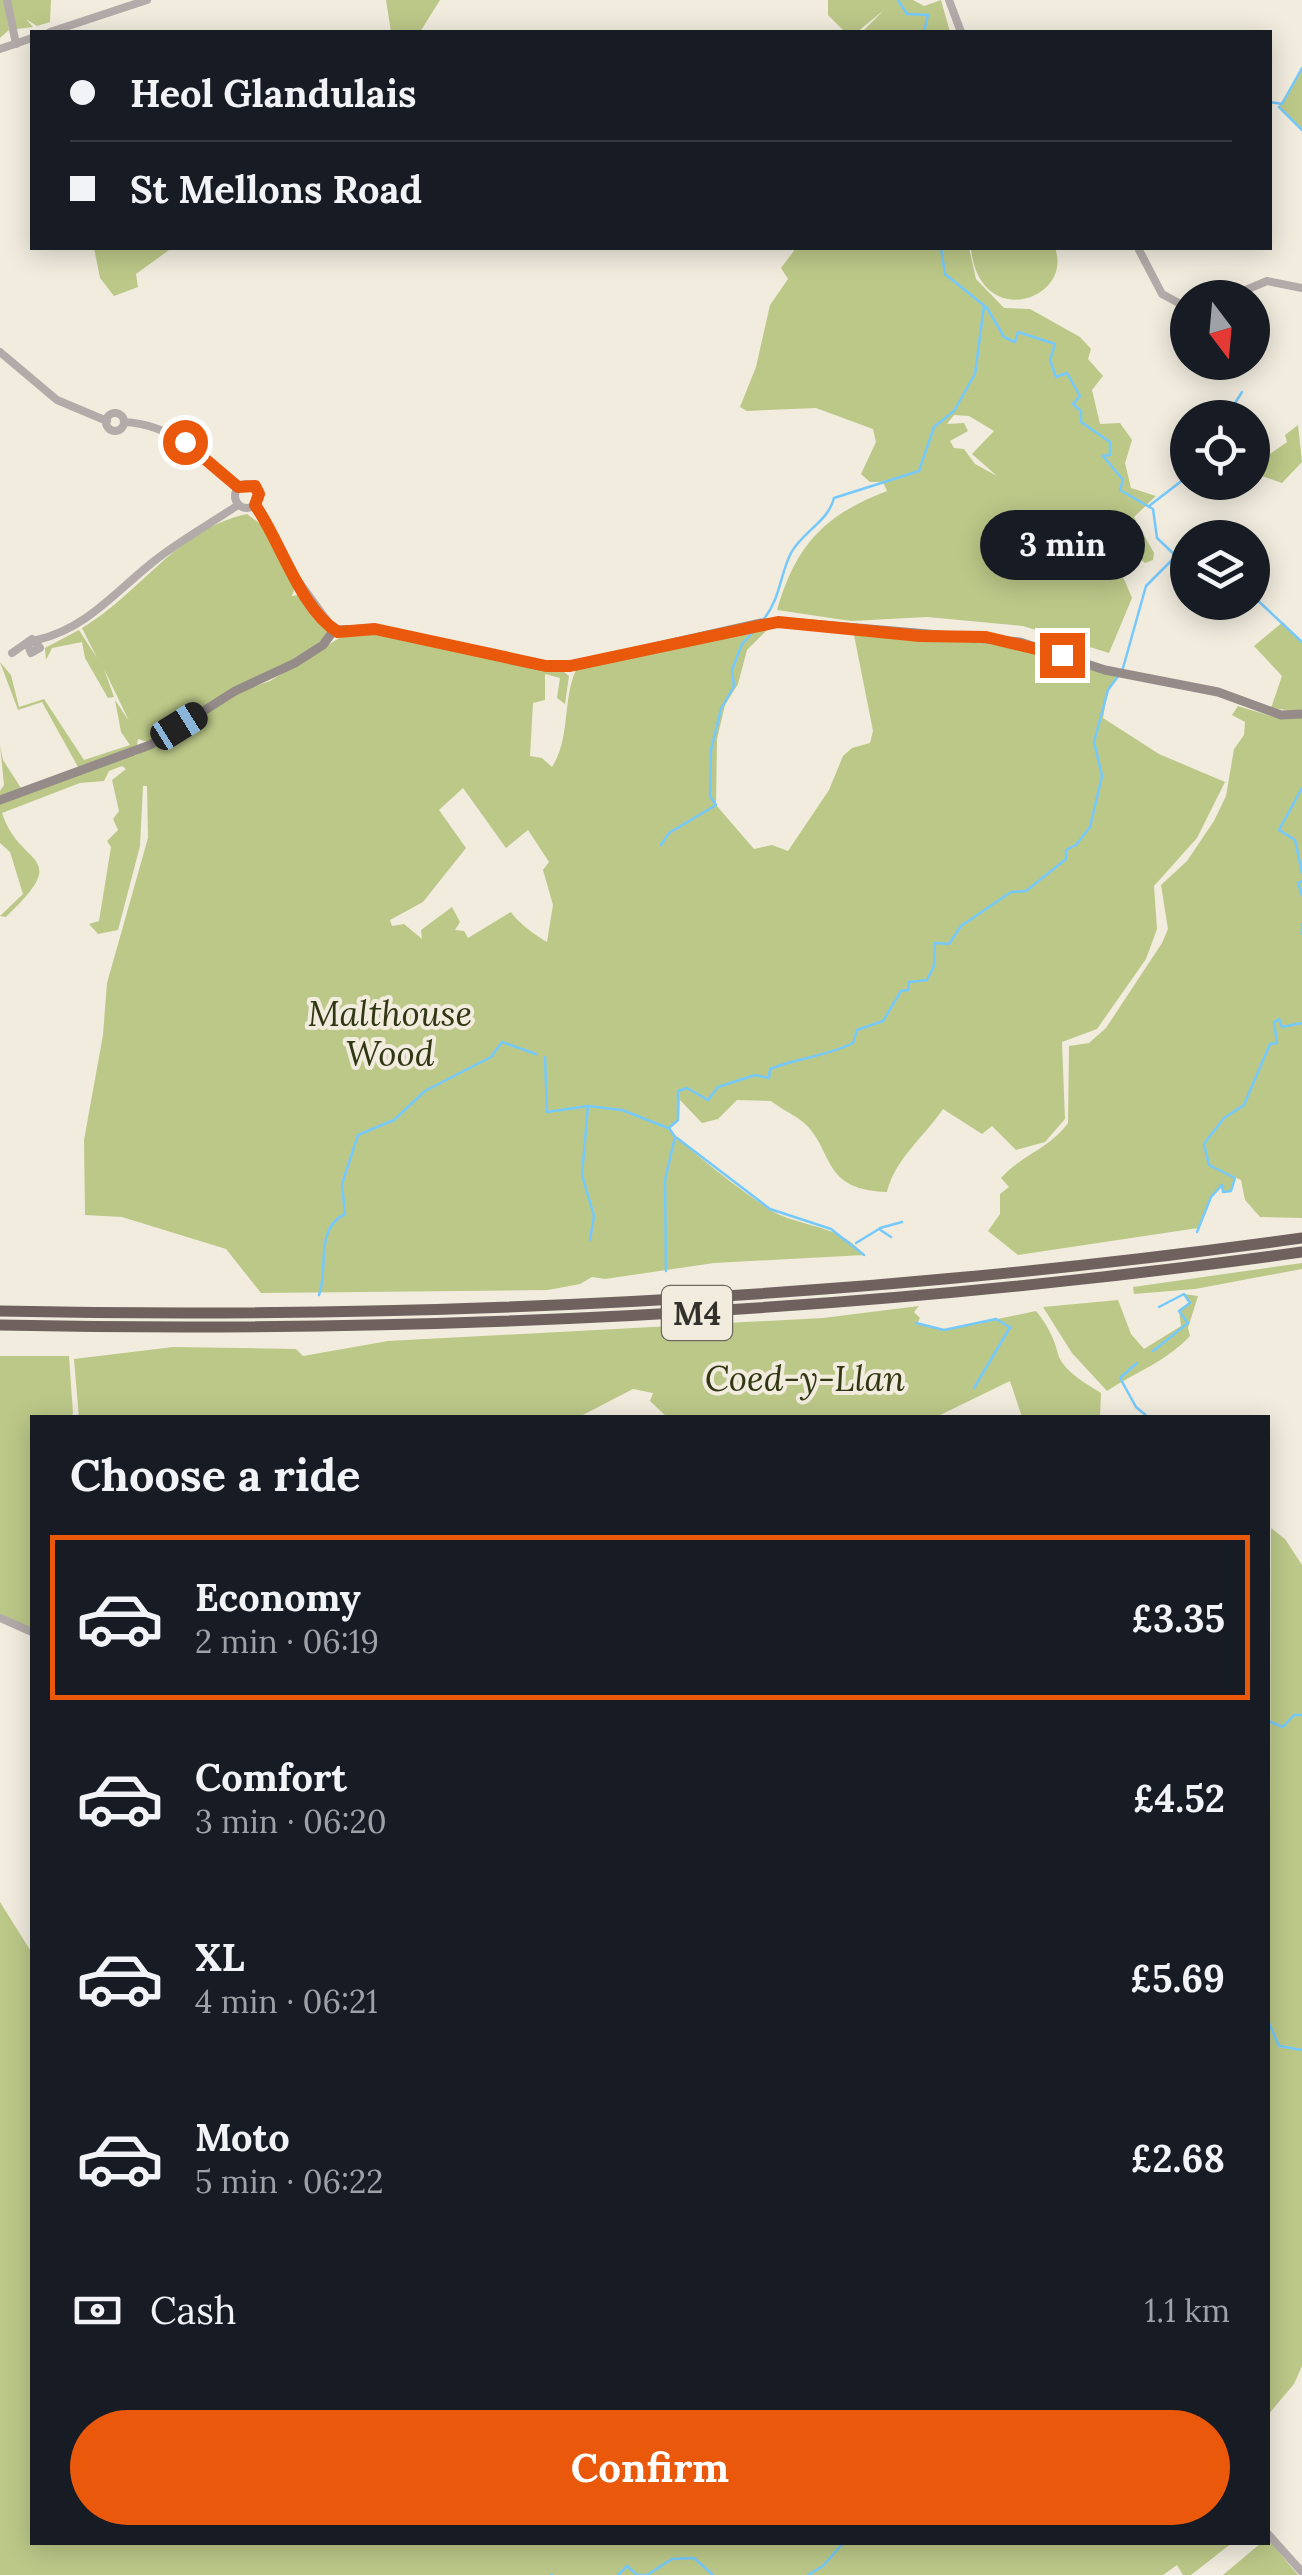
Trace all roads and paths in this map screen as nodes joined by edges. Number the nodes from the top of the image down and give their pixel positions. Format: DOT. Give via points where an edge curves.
graph roads {
  1 [pos="7,0"];
  2 [pos="147,0"];
  3 [pos="948,0"];
  4 [pos="56,30"];
  5 [pos="960,30"];
  6 [pos="30,39"];
  7 [pos="16,44"];
  8 [pos="0,49"];
  9 [pos="1139,250"];
  10 [pos="1270,282"];
  11 [pos="1302,288"];
  12 [pos="1170,300"];
  13 [pos="0,352"];
  14 [pos="238,487"];
  15 [pos="238,505"];
  16 [pos="255,505"];
  17 [pos="334,630"];
  18 [pos="0,656"];
  19 [pos="1302,714"];
  20 [pos="0,800"];
  21 [pos="1302,1238"];
  22 [pos="1302,1252"];
  23 [pos="0,1308"];
  24 [pos="0,1328"];
  25 [pos="0,1618"];
  26 [pos="30,1631"];
  27 [pos="1270,2536"];
  28 [pos="1302,2572"];
  1 -- 7 [label="street"];
  2 -- 4 [label="street"];
  3 -- 5 [label="street"];
  6 -- 7 [label="street"];
  7 -- 8 [label="street"];
  9 -- 12 [label="street"];
  10 -- 11 [label="street"];
  13 -- 14 [label="street" via="57,400 107,421 116,414 185,442"];
  14 -- 15 [label="street"];
  14 -- 16 [label="street" via="255,486"];
  15 -- 16 [label="street"];
  15 -- 18 [label="street" via="156,560 90,618"];
  16 -- 17 [label="street" via="286,564"];
  17 -- 19 [label="main road" via="375,629 546,666 778,622 986,637 1120,674 1218,692 1281,715"];
  17 -- 20 [label="main road" via="295,663 230,694 150,745"];
  21 -- 23 [label="highway, M4" via="995,1275 684,1301 372,1312"];
  22 -- 24 [label="highway, M4" via="997,1289 684,1314 432,1325"];
  25 -- 26 [label="street"];
  27 -- 28 [label="street"];
}
